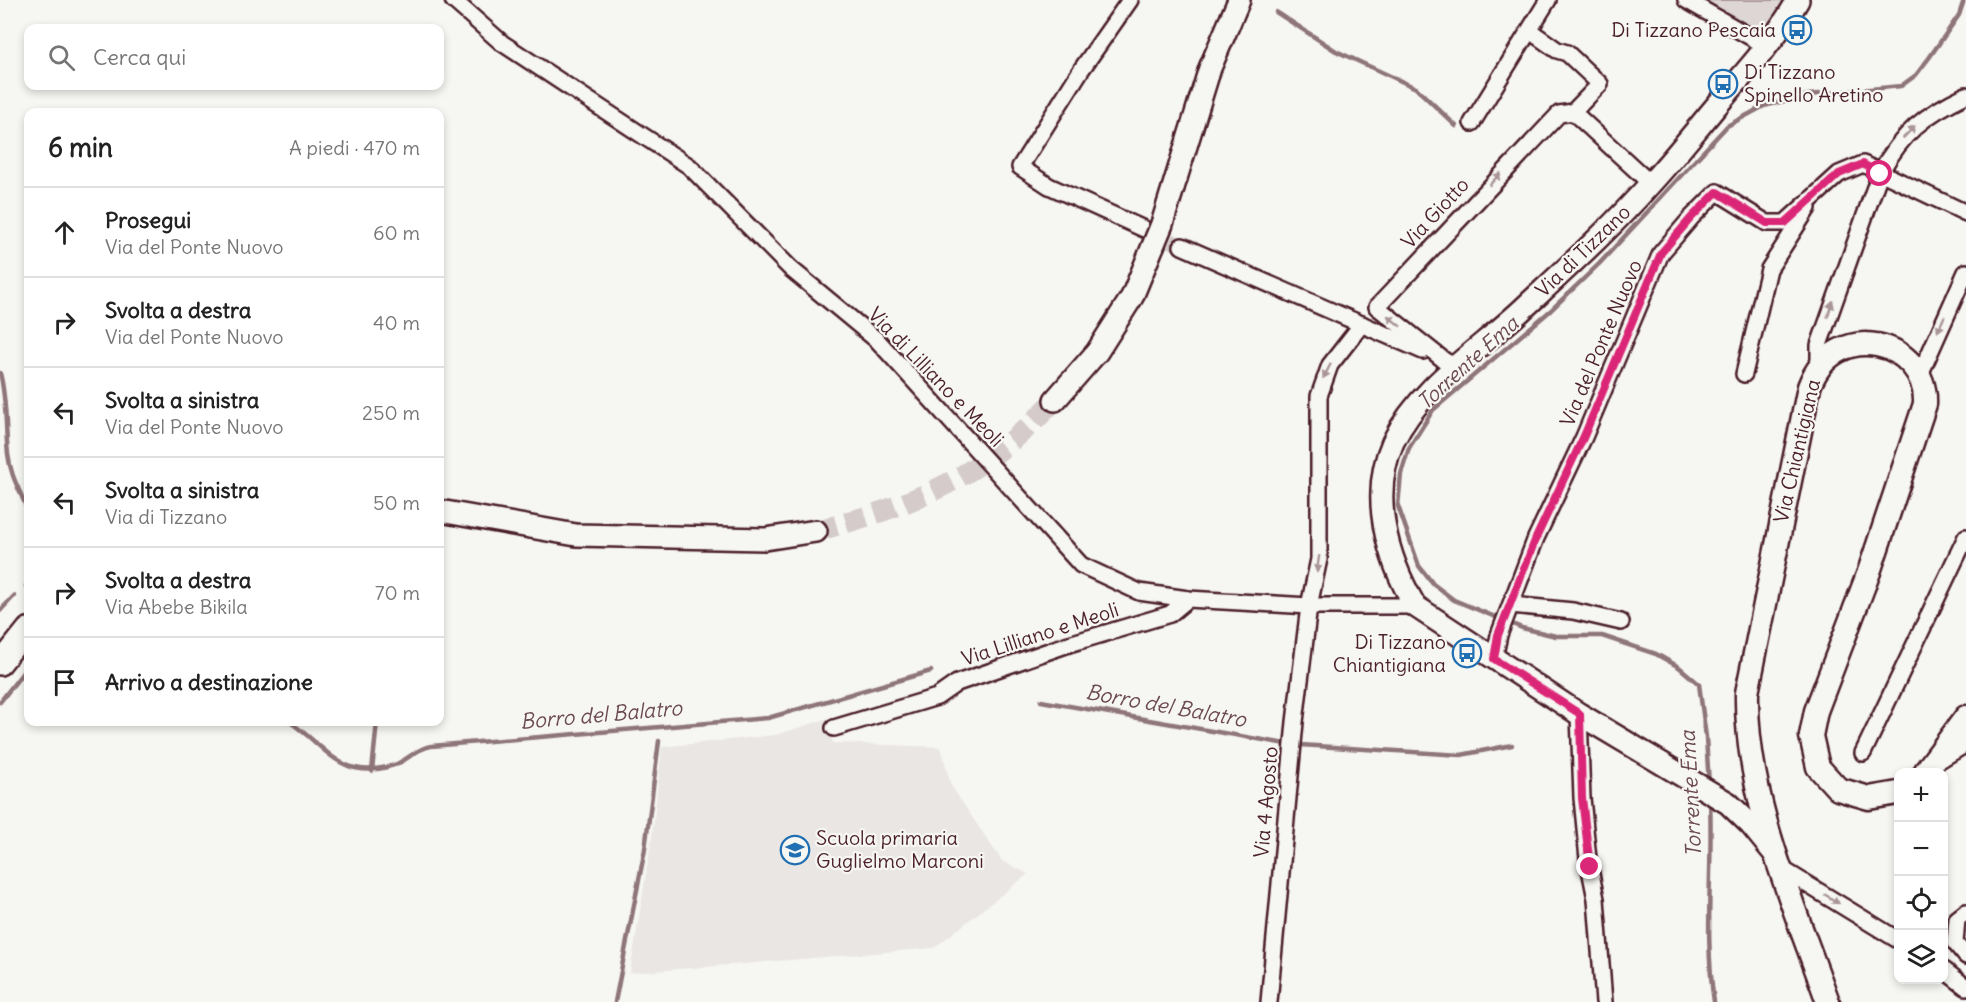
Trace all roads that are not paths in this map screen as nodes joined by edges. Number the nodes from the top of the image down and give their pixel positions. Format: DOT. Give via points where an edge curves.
graph roads {
  1 [pos="453,0"];
  2 [pos="1130,0"];
  3 [pos="1239,0"];
  4 [pos="1548,0"];
  5 [pos="1686,0"];
  6 [pos="1798,0"];
  7 [pos="1530,31"];
  8 [pos="1768,47"];
  9 [pos="1966,95"];
  10 [pos="1573,112"];
  11 [pos="1472,123"];
  12 [pos="1880,174"];
  13 [pos="1651,184"];
  14 [pos="1817,193"];
  15 [pos="1966,213"];
  16 [pos="1153,233"];
  17 [pos="1182,246"];
  18 [pos="1966,272"];
  19 [pos="1362,324"];
  20 [pos="1451,364"];
  21 [pos="1819,365"];
  22 [pos="1744,374"];
  23 [pos="1919,377"];
  24 [pos="1055,400"];
  25 [pos="444,512"];
  26 [pos="816,531"];
  27 [pos="1966,537"];
  28 [pos="1188,599"];
  29 [pos="1309,606"];
  30 [pos="1415,606"];
  31 [pos="1511,607"];
  32 [pos="1621,622"];
  33 [pos="24,634"];
  34 [pos="1494,659"];
  35 [pos="0,664"];
  36 [pos="1580,714"];
  37 [pos="1966,717"];
  38 [pos="834,728"];
  39 [pos="1966,744"];
  40 [pos="1863,753"];
  41 [pos="1928,768"];
  42 [pos="1894,794"];
  43 [pos="1780,863"];
  44 [pos="1966,912"];
  45 [pos="1894,937"];
  46 [pos="1966,956"];
  47 [pos="1948,973"];
  48 [pos="1966,987"];
  49 [pos="1269,1002"];
  50 [pos="1604,1002"];
  51 [pos="1828,1002"];
  1 -- 28 [label="street, Via di Lilliano e Meoli" via="502,43 689,166 791,269 878,341 1082,565 1139,592"];
  2 -- 16 [label="street" via="1020,167 1049,186"];
  3 -- 16 [label="street" via="1210,68"];
  4 -- 7 [label="street"];
  5 -- 8 [label="street"];
  6 -- 8 [label="street, Via di Tizzano"];
  7 -- 10 [label="street, Via Giotto" via="1567,53 1600,84"];
  7 -- 11 [label="street"];
  8 -- 13 [label="street, Via di Tizzano"];
  12 -- 9 [label="street, one-way" via="1917,123"];
  10 -- 13 [label="street"];
  20 -- 10 [label="street, Via Giotto, one-way" via="1377,307 1559,114"];
  12 -- 14 [label="street, Via del Ponte Nuovo" via="1863,164 1839,174"];
  12 -- 15 [label="street"];
  21 -- 12 [label="street, one-way" via="1819,345"];
  13 -- 20 [label="street, Via di Tizzano" via="1574,261"];
  14 -- 22 [label="street" via="1769,269"];
  14 -- 31 [label="street, Via del Ponte Nuovo" via="1785,223 1775,225 1717,192 1661,253 1536,538"];
  16 -- 24 [label="street" via="1132,297 1097,352"];
  17 -- 19 [label="street"];
  18 -- 23 [label="street, one-way"];
  19 -- 20 [label="street"];
  19 -- 29 [label="street, Via 4 Agosto, one-way" via="1330,365 1319,396 1319,559"];
  20 -- 30 [label="street, Via di Tizzano" via="1419,401 1393,443 1383,477 1385,532 1400,579"];
  21 -- 23 [label="main road, Via Chiantigiana" via="1837,350 1859,344 1877,345 1902,357"];
  21 -- 43 [label="main road, Via Chiantigiana" via="1802,415 1747,693 1748,741 1754,773"];
  23 -- 42 [label="main road" via="1926,397 1924,412 1816,711 1811,736 1818,767 1838,789 1869,798"];
  25 -- 26 [label="street" via="576,535 765,539"];
  27 -- 40 [label="street"];
  28 -- 29 [label="street, Via di Lilliano e Meoli"];
  28 -- 38 [label="street, Via Lilliano e Meoli" via="1170,614 957,683 938,697"];
  29 -- 30 [label="street, Via di Lilliano e Meoli"];
  29 -- 49 [label="street, Via 4 Agosto"];
  30 -- 34 [label="street, Via di Tizzano"];
  31 -- 32 [label="street" via="1573,611"];
  31 -- 34 [label="street, Via del Ponte Nuovo" via="1498,635"];
  33 -- 35 [label="street"];
  34 -- 36 [label="street, Via di Tizzano"];
  36 -- 43 [label="street, Via di Tizzano" via="1728,803"];
  36 -- 50 [label="street" via="1582,798 1596,899"];
  37 -- 41 [label="main road"];
  39 -- 41 [label="street"];
  43 -- 45 [label="street, one-way"];
  43 -- 51 [label="main road, Via Chiantigiana"];
  44 -- 46 [label="street" via="1956,919 1955,943"];
  47 -- 48 [label="street"];
}
